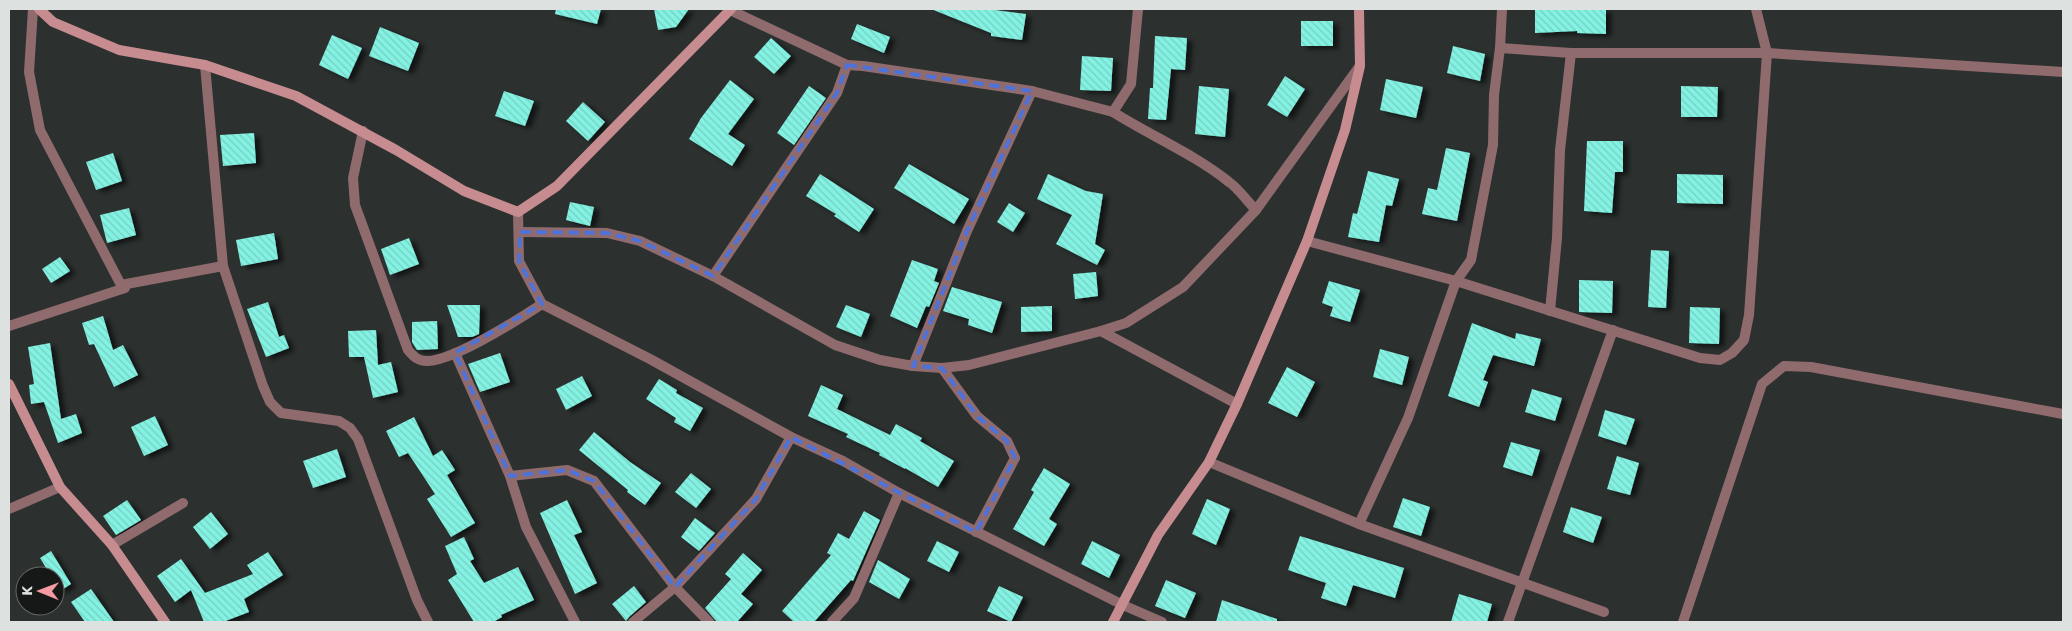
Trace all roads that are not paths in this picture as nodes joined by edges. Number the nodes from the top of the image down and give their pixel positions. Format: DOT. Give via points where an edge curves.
graph roads {
  1 [pos="33,9"];
  2 [pos="39,9"];
  3 [pos="1138,9"];
  4 [pos="1360,9"];
  5 [pos="1502,9"];
  6 [pos="1756,9"];
  7 [pos="731,10"];
  8 [pos="1500,48"];
  9 [pos="1572,53"];
  10 [pos="1767,53"];
  11 [pos="205,65"];
  12 [pos="847,65"];
  13 [pos="1360,66"];
  14 [pos="2063,72"];
  15 [pos="1032,91"];
  16 [pos="1113,112"];
  17 [pos="363,131"];
  18 [pos="1256,210"];
  19 [pos="518,212"];
  20 [pos="520,232"];
  21 [pos="1307,241"];
  22 [pos="223,266"];
  23 [pos="713,276"];
  24 [pos="1456,281"];
  25 [pos="121,285"];
  26 [pos="542,304"];
  27 [pos="1550,311"];
  28 [pos="9,326"];
  29 [pos="1613,330"];
  30 [pos="1101,331"];
  31 [pos="455,353"];
  32 [pos="913,366"];
  33 [pos="942,368"];
  34 [pos="9,384"];
  35 [pos="1237,404"];
  36 [pos="2063,414"];
  37 [pos="791,437"];
  38 [pos="1209,462"];
  39 [pos="510,476"];
  40 [pos="60,488"];
  41 [pos="899,493"];
  42 [pos="183,503"];
  43 [pos="9,509"];
  44 [pos="1359,524"];
  45 [pos="976,532"];
  46 [pos="112,545"];
  47 [pos="1522,582"];
  48 [pos="676,587"];
  49 [pos="1123,605"];
  50 [pos="1604,612"];
  51 [pos="165,622"];
  52 [pos="428,622"];
  53 [pos="575,622"];
  54 [pos="633,622"];
  55 [pos="709,622"];
  56 [pos="832,622"];
  57 [pos="1113,622"];
  58 [pos="1162,622"];
  59 [pos="1508,622"];
  60 [pos="1683,622"];
  1 -- 25 [label="street" via="29,72 40,130"];
  2 -- 11 [label="street" via="53,22 119,50"];
  3 -- 16 [label="street" via="1131,84"];
  4 -- 13 [label="street"];
  5 -- 8 [label="street"];
  6 -- 10 [label="street"];
  7 -- 12 [label="street"];
  7 -- 19 [label="street" via="557,186"];
  8 -- 9 [label="street"];
  8 -- 24 [label="street" via="1494,95 1493,145 1471,260"];
  9 -- 10 [label="street"];
  9 -- 27 [label="street" via="1560,150"];
  10 -- 14 [label="street"];
  10 -- 29 [label="street" via="1749,316 1744,340 1720,360 1700,358"];
  11 -- 17 [label="street" via="296,96"];
  11 -- 22 [label="street"];
  12 -- 15 [label="street"];
  12 -- 23 [label="street" via="837,94"];
  13 -- 18 [label="street"];
  13 -- 21 [label="street" via="1345,130"];
  15 -- 16 [label="street"];
  15 -- 32 [label="street" via="967,231"];
  16 -- 18 [label="street" via="1230,182"];
  17 -- 19 [label="street" via="464,191"];
  17 -- 31 [label="street" via="353,178 354,205 408,350 416,359 428,361"];
  18 -- 30 [label="street" via="1183,287 1126,323"];
  19 -- 20 [label="street"];
  20 -- 23 [label="street" via="607,233 640,240"];
  20 -- 26 [label="street" via="519,261"];
  21 -- 24 [label="street"];
  21 -- 35 [label="street"];
  22 -- 25 [label="street"];
  22 -- 52 [label="street" via="270,402 281,413 339,421 358,439"];
  23 -- 32 [label="street" via="835,346"];
  24 -- 27 [label="street"];
  24 -- 44 [label="street" via="1408,418"];
  25 -- 28 [label="street" via="125,288"];
  26 -- 31 [label="street"];
  26 -- 37 [label="street"];
  27 -- 29 [label="street"];
  29 -- 47 [label="street"];
  30 -- 33 [label="street" via="969,365"];
  30 -- 35 [label="street"];
  31 -- 39 [label="street"];
  32 -- 33 [label="street"];
  33 -- 45 [label="street" via="977,416 1007,441 1015,458"];
  34 -- 40 [label="street"];
  35 -- 38 [label="street"];
  36 -- 60 [label="street" via="1811,367 1784,366 1762,384"];
  37 -- 41 [label="street" via="843,461"];
  37 -- 48 [label="street" via="756,499"];
  38 -- 44 [label="street"];
  38 -- 49 [label="street" via="1158,535"];
  39 -- 48 [label="street" via="567,470 594,480"];
  39 -- 53 [label="street" via="526,527"];
  40 -- 43 [label="street"];
  40 -- 46 [label="street"];
  41 -- 45 [label="street"];
  41 -- 56 [label="street" via="854,598"];
  42 -- 46 [label="street"];
  44 -- 47 [label="street"];
  45 -- 49 [label="street"];
  46 -- 51 [label="street"];
  47 -- 50 [label="street"];
  47 -- 59 [label="street"];
  48 -- 54 [label="street"];
  48 -- 55 [label="street"];
  49 -- 57 [label="street"];
  49 -- 58 [label="street"];
}
